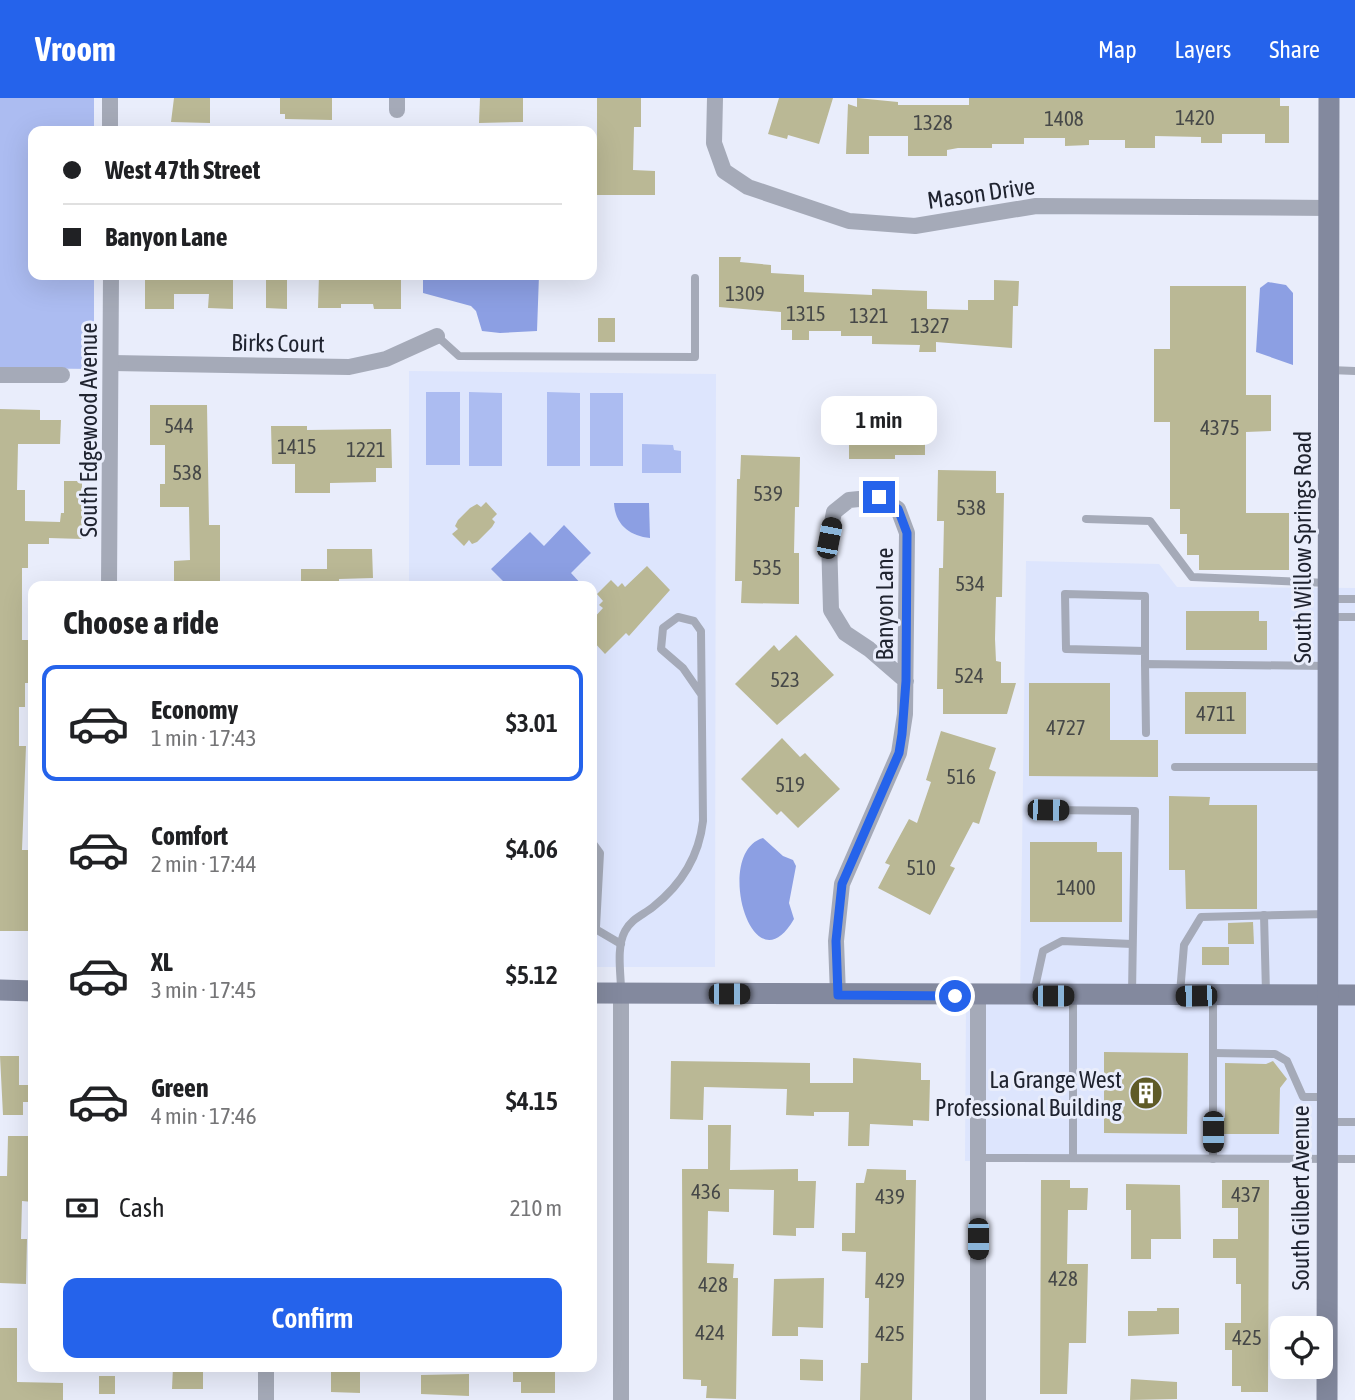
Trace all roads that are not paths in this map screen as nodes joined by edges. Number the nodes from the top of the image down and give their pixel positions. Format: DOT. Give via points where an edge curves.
graph roads {
  1 [pos="110,98"];
  2 [pos="715,98"];
  3 [pos="1329,98"];
  4 [pos="110,126"];
  5 [pos="1329,208"];
  6 [pos="695,278"];
  7 [pos="111,280"];
  8 [pos="437,336"];
  9 [pos="112,363"];
  10 [pos="1328,370"];
  11 [pos="1355,371"];
  12 [pos="0,375"];
  13 [pos="62,375"];
  14 [pos="1086,519"];
  15 [pos="109,581"];
  16 [pos="1355,599"];
  17 [pos="1328,600"];
  18 [pos="1355,617"];
  19 [pos="1145,651"];
  20 [pos="1145,664"];
  21 [pos="1328,666"];
  22 [pos="906,681"];
  23 [pos="701,694"];
  24 [pos="1146,733"];
  25 [pos="1175,766"];
  26 [pos="1327,767"];
  27 [pos="1048,810"];
  28 [pos="597,849"];
  29 [pos="597,874"];
  30 [pos="1327,914"];
  31 [pos="1264,915"];
  32 [pos="597,930"];
  33 [pos="621,944"];
  34 [pos="1132,944"];
  35 [pos="0,990"];
  36 [pos="28,991"];
  37 [pos="597,993"];
  38 [pos="621,994"];
  39 [pos="838,995"];
  40 [pos="1327,995"];
  41 [pos="1355,995"];
  42 [pos="978,996"];
  43 [pos="1033,996"];
  44 [pos="1073,996"];
  45 [pos="1132,996"];
  46 [pos="1180,996"];
  47 [pos="1213,996"];
  48 [pos="1266,996"];
  49 [pos="1213,1053"];
  50 [pos="1327,1097"];
  51 [pos="1327,1122"];
  52 [pos="1355,1122"];
  53 [pos="978,1158"];
  54 [pos="1073,1158"];
  55 [pos="1213,1159"];
  56 [pos="1327,1159"];
  57 [pos="1355,1159"];
  58 [pos="266,1372"];
  59 [pos="266,1400"];
  60 [pos="621,1400"];
  61 [pos="978,1400"];
  62 [pos="1327,1400"];
  1 -- 4 [label="street"];
  2 -- 5 [label="street, Mason Drive" via="715,143 724,171 748,187 849,221 915,226 1036,206"];
  3 -- 5 [label="street, South Willow Springs Road"];
  5 -- 10 [label="street, South Willow Springs Road"];
  6 -- 8 [label="lane" via="695,357 459,356"];
  7 -- 9 [label="street, South Edgewood Avenue"];
  8 -- 9 [label="street, Birks Court" via="386,359 349,367"];
  9 -- 15 [label="street, South Edgewood Avenue"];
  10 -- 11 [label="lane"];
  10 -- 17 [label="street, South Willow Springs Road"];
  12 -- 13 [label="street"];
  14 -- 17 [label="lane" via="1150,521 1192,577"];
  16 -- 17 [label="lane"];
  17 -- 18 [label="lane"];
  17 -- 21 [label="street, South Willow Springs Road"];
  19 -- 19 [label="lane" via="1145,596 1065,594 1066,649"];
  19 -- 20 [label="lane"];
  20 -- 21 [label="lane"];
  20 -- 24 [label="lane"];
  21 -- 26 [label="street, South Willow Springs Road"];
  22 -- 22 [label="street, Banyon Lane" via="907,533 898,509 879,497 849,500 834,512 829,538 831,610 845,633"];
  22 -- 39 [label="street, Banyon Lane" via="899,753 842,884 836,941"];
  23 -- 23 [label="lane" via="701,631 694,621 678,617 663,628 661,649"];
  23 -- 33 [label="lane" via="702,838 690,867 657,905 634,920"];
  25 -- 26 [label="lane"];
  26 -- 30 [label="street, South Willow Springs Road"];
  27 -- 34 [label="lane" via="1135,811"];
  28 -- 29 [label="lane"];
  30 -- 31 [label="lane"];
  30 -- 40 [label="street, South Willow Springs Road"];
  31 -- 46 [label="lane" via="1200,917 1184,945"];
  31 -- 48 [label="lane"];
  32 -- 33 [label="lane"];
  33 -- 38 [label="lane"];
  34 -- 43 [label="lane" via="1062,941 1043,951"];
  34 -- 45 [label="lane"];
  35 -- 36 [label="street"];
  37 -- 38 [label="street"];
  38 -- 39 [label="street"];
  38 -- 60 [label="street"];
  39 -- 42 [label="street"];
  40 -- 41 [label="street"];
  40 -- 48 [label="street"];
  40 -- 50 [label="street, South Gilbert Avenue"];
  42 -- 43 [label="street"];
  42 -- 53 [label="street"];
  43 -- 44 [label="street"];
  44 -- 45 [label="street"];
  44 -- 54 [label="lane"];
  45 -- 46 [label="street"];
  46 -- 47 [label="street"];
  47 -- 48 [label="street"];
  47 -- 49 [label="lane"];
  49 -- 50 [label="lane" via="1275,1054 1287,1061 1303,1097"];
  49 -- 55 [label="lane"];
  50 -- 51 [label="street, South Gilbert Avenue"];
  51 -- 52 [label="lane"];
  51 -- 56 [label="street, South Gilbert Avenue"];
  53 -- 54 [label="lane"];
  53 -- 61 [label="street"];
  54 -- 55 [label="lane"];
  55 -- 56 [label="lane"];
  56 -- 57 [label="lane"];
  56 -- 62 [label="street, South Gilbert Avenue"];
  58 -- 59 [label="street"];
}
